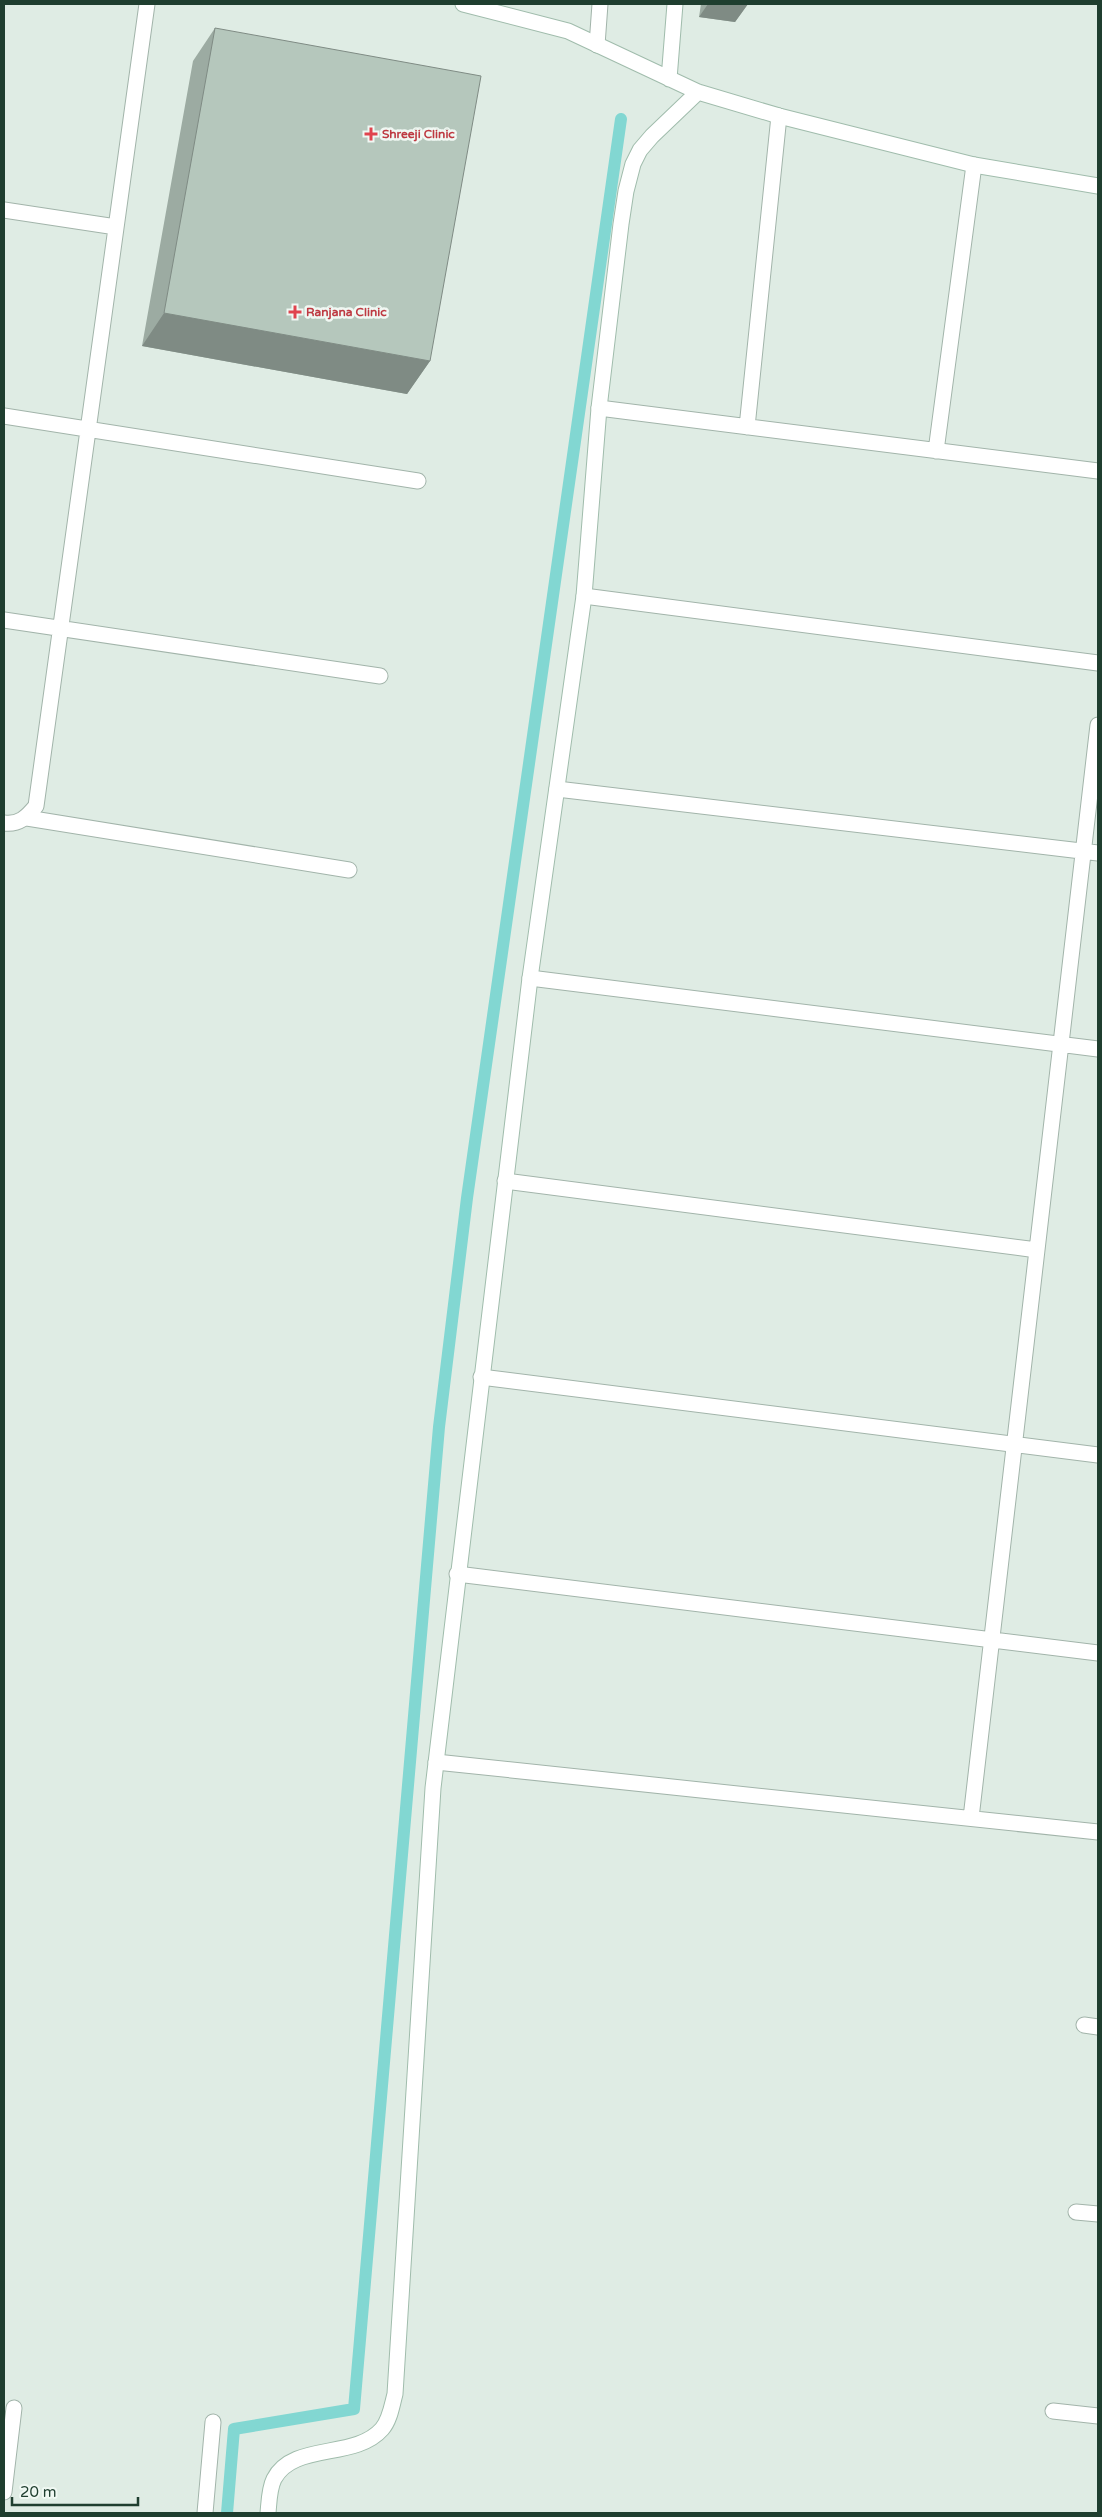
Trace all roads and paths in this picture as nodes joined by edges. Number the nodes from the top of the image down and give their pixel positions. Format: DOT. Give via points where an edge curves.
graph roads {
  1 [pos="147,4"];
  2 [pos="463,4"];
  3 [pos="600,4"];
  4 [pos="675,4"];
  5 [pos="598,45"];
  6 [pos="669,79"];
  7 [pos="698,92"];
  8 [pos="780,116"];
  9 [pos="974,165"];
  10 [pos="1098,186"];
  11 [pos="4,210"];
  12 [pos="116,227"];
  13 [pos="599,408"];
  14 [pos="4,416"];
  15 [pos="747,427"];
  16 [pos="88,431"];
  17 [pos="936,451"];
  18 [pos="1098,471"];
  19 [pos="418,482"];
  20 [pos="584,596"];
  21 [pos="4,620"];
  22 [pos="61,630"];
  23 [pos="1098,663"];
  24 [pos="380,676"];
  25 [pos="1098,726"];
  26 [pos="557,789"];
  27 [pos="27,818"];
  28 [pos="4,823"];
  29 [pos="1091,852"];
  30 [pos="349,870"];
  31 [pos="530,978"];
  32 [pos="1061,1044"];
  33 [pos="1098,1049"];
  34 [pos="505,1181"];
  35 [pos="1037,1250"];
  36 [pos="481,1376"];
  37 [pos="1015,1444"];
  38 [pos="1098,1455"];
  39 [pos="457,1574"];
  40 [pos="992,1640"];
  41 [pos="1098,1653"];
  42 [pos="436,1762"];
  43 [pos="971,1818"];
  44 [pos="1098,1832"];
  45 [pos="1076,2212"];
  46 [pos="1098,2214"];
  47 [pos="14,2408"];
  48 [pos="1053,2411"];
  49 [pos="1098,2416"];
  50 [pos="213,2422"];
  51 [pos="4,2492"];
  52 [pos="205,2513"];
  53 [pos="268,2513"];
  1 -- 12 [label="street"];
  2 -- 5 [label="street" via="568,32"];
  3 -- 5 [label="street"];
  4 -- 6 [label="street"];
  5 -- 6 [label="street"];
  6 -- 7 [label="street"];
  7 -- 8 [label="street"];
  7 -- 13 [label="street" via="652,136 640,150 634,164 623,216"];
  8 -- 9 [label="street"];
  8 -- 15 [label="street"];
  9 -- 10 [label="street"];
  9 -- 17 [label="street"];
  11 -- 12 [label="street"];
  12 -- 16 [label="street"];
  13 -- 15 [label="street"];
  13 -- 20 [label="street"];
  14 -- 16 [label="street"];
  15 -- 17 [label="street"];
  16 -- 19 [label="street"];
  16 -- 22 [label="street"];
  17 -- 18 [label="street"];
  20 -- 23 [label="street"];
  20 -- 26 [label="street"];
  21 -- 22 [label="street"];
  22 -- 24 [label="street"];
  22 -- 27 [label="street" via="36,806"];
  25 -- 29 [label="street"];
  26 -- 29 [label="street"];
  26 -- 31 [label="street"];
  27 -- 28 [label="street" via="12,824"];
  27 -- 30 [label="street"];
  29 -- 32 [label="street"];
  31 -- 32 [label="street"];
  31 -- 34 [label="street"];
  32 -- 33 [label="street"];
  32 -- 35 [label="street"];
  34 -- 35 [label="street"];
  34 -- 36 [label="street"];
  35 -- 37 [label="street"];
  36 -- 37 [label="street"];
  36 -- 39 [label="street"];
  37 -- 38 [label="street"];
  37 -- 40 [label="street"];
  39 -- 40 [label="street"];
  39 -- 42 [label="street"];
  40 -- 41 [label="street"];
  40 -- 43 [label="street"];
  42 -- 43 [label="street"];
  42 -- 53 [label="street" via="393,2402 383,2428 371,2439 296,2459 282,2468 273,2480"];
  43 -- 44 [label="street"];
  45 -- 46 [label="street"];
  47 -- 51 [label="street"];
  48 -- 49 [label="street"];
  50 -- 52 [label="street"];
}
